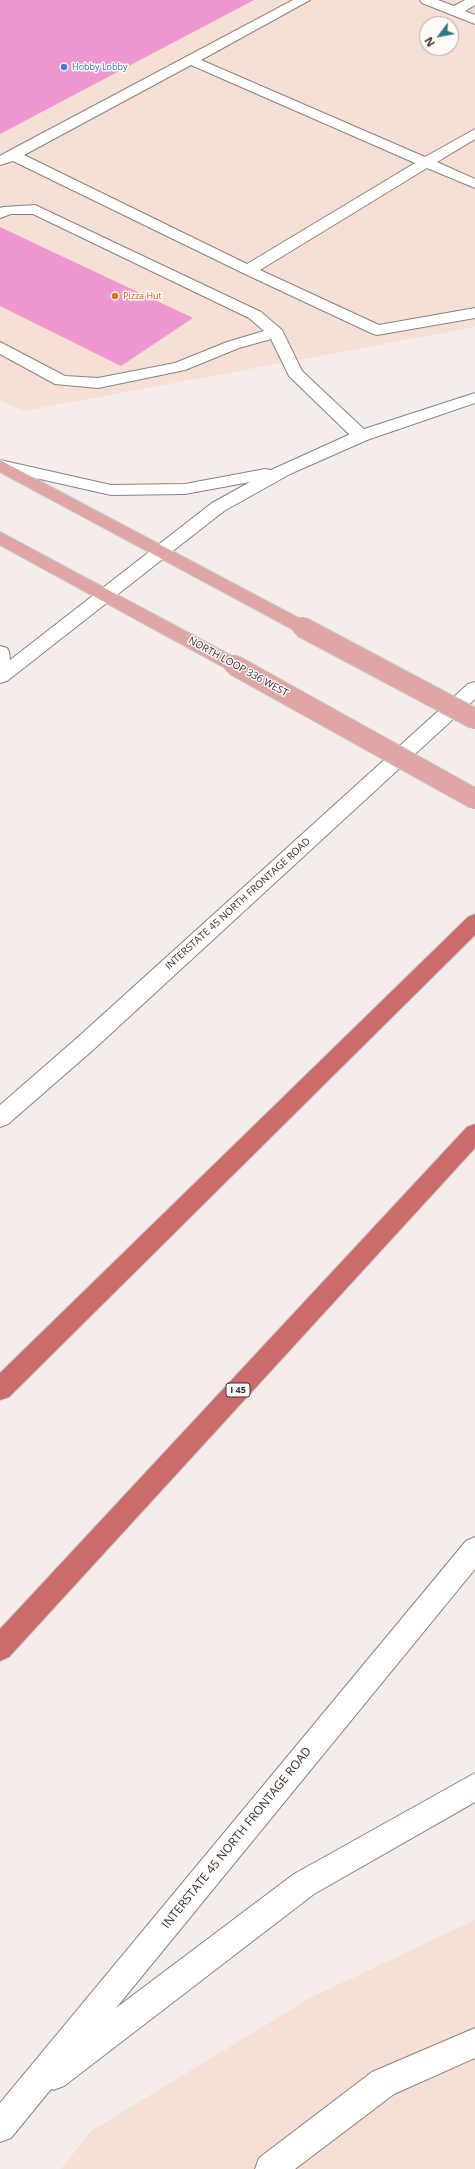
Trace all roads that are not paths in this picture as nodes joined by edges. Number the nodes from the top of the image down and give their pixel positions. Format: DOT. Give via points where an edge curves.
graph roads {
  1 [pos="303,0"];
  2 [pos="427,0"];
  3 [pos="475,0"];
  4 [pos="455,11"];
  5 [pos="475,20"];
  6 [pos="190,60"];
  7 [pos="475,133"];
  8 [pos="6,159"];
  9 [pos="425,162"];
  10 [pos="475,184"];
  11 [pos="0,214"];
  12 [pos="248,270"];
  13 [pos="475,313"];
  14 [pos="276,333"];
  15 [pos="0,347"];
  16 [pos="475,398"];
  17 [pos="361,436"];
  18 [pos="0,465"];
  19 [pos="284,470"];
  20 [pos="0,538"];
  21 [pos="161,552"];
  22 [pos="107,595"];
  23 [pos="0,652"];
  24 [pos="0,676"];
  25 [pos="475,688"];
  26 [pos="475,719"];
  27 [pos="475,799"];
  28 [pos="475,922"];
  29 [pos="0,1118"];
  30 [pos="475,1133"];
  31 [pos="0,1389"];
  32 [pos="475,1549"];
  33 [pos="0,1648"];
  34 [pos="475,1787"];
  35 [pos="475,2043"];
  36 [pos="24,2097"];
  37 [pos="0,2127"];
  38 [pos="270,2169"];
  1 -- 6 [label="main road"];
  2 -- 4 [label="main road"];
  3 -- 4 [label="main road"];
  4 -- 5 [label="main road"];
  6 -- 8 [label="main road"];
  6 -- 9 [label="main road"];
  7 -- 9 [label="main road"];
  8 -- 12 [label="main road"];
  9 -- 10 [label="main road"];
  9 -- 12 [label="main road"];
  11 -- 14 [label="main road" via="8,210 35,209 255,315"];
  12 -- 13 [label="main road" via="377,330"];
  14 -- 15 [label="main road" via="233,345 179,367 98,383 61,381"];
  14 -- 17 [label="main road" via="295,373"];
  16 -- 17 [label="main road"];
  17 -- 19 [label="main road"];
  18 -- 19 [label="main road" via="111,490 144,491 185,489"];
  18 -- 21 [label="main road"];
  19 -- 21 [label="main road" via="218,507"];
  20 -- 22 [label="main road, NORTH LOOP 336 WEST"];
  21 -- 22 [label="main road"];
  21 -- 26 [label="main road, bridge"];
  22 -- 24 [label="main road"];
  22 -- 27 [label="main road, NORTH LOOP 336 WEST, bridge"];
  23 -- 24 [label="main road"];
  25 -- 29 [label="main road, INTERSTATE 45 NORTH FRONTAGE ROAD" via="97,1033"];
  28 -- 31 [label="highway"];
  30 -- 33 [label="highway, I 45"];
  32 -- 36 [label="main road, INTERSTATE 45 NORTH FRONTAGE ROAD"];
  34 -- 36 [label="main road" via="304,1884"];
  35 -- 38 [label="main road" via="383,2083"];
  36 -- 37 [label="main road, INTERSTATE 45 NORTH FRONTAGE ROAD"];
}
